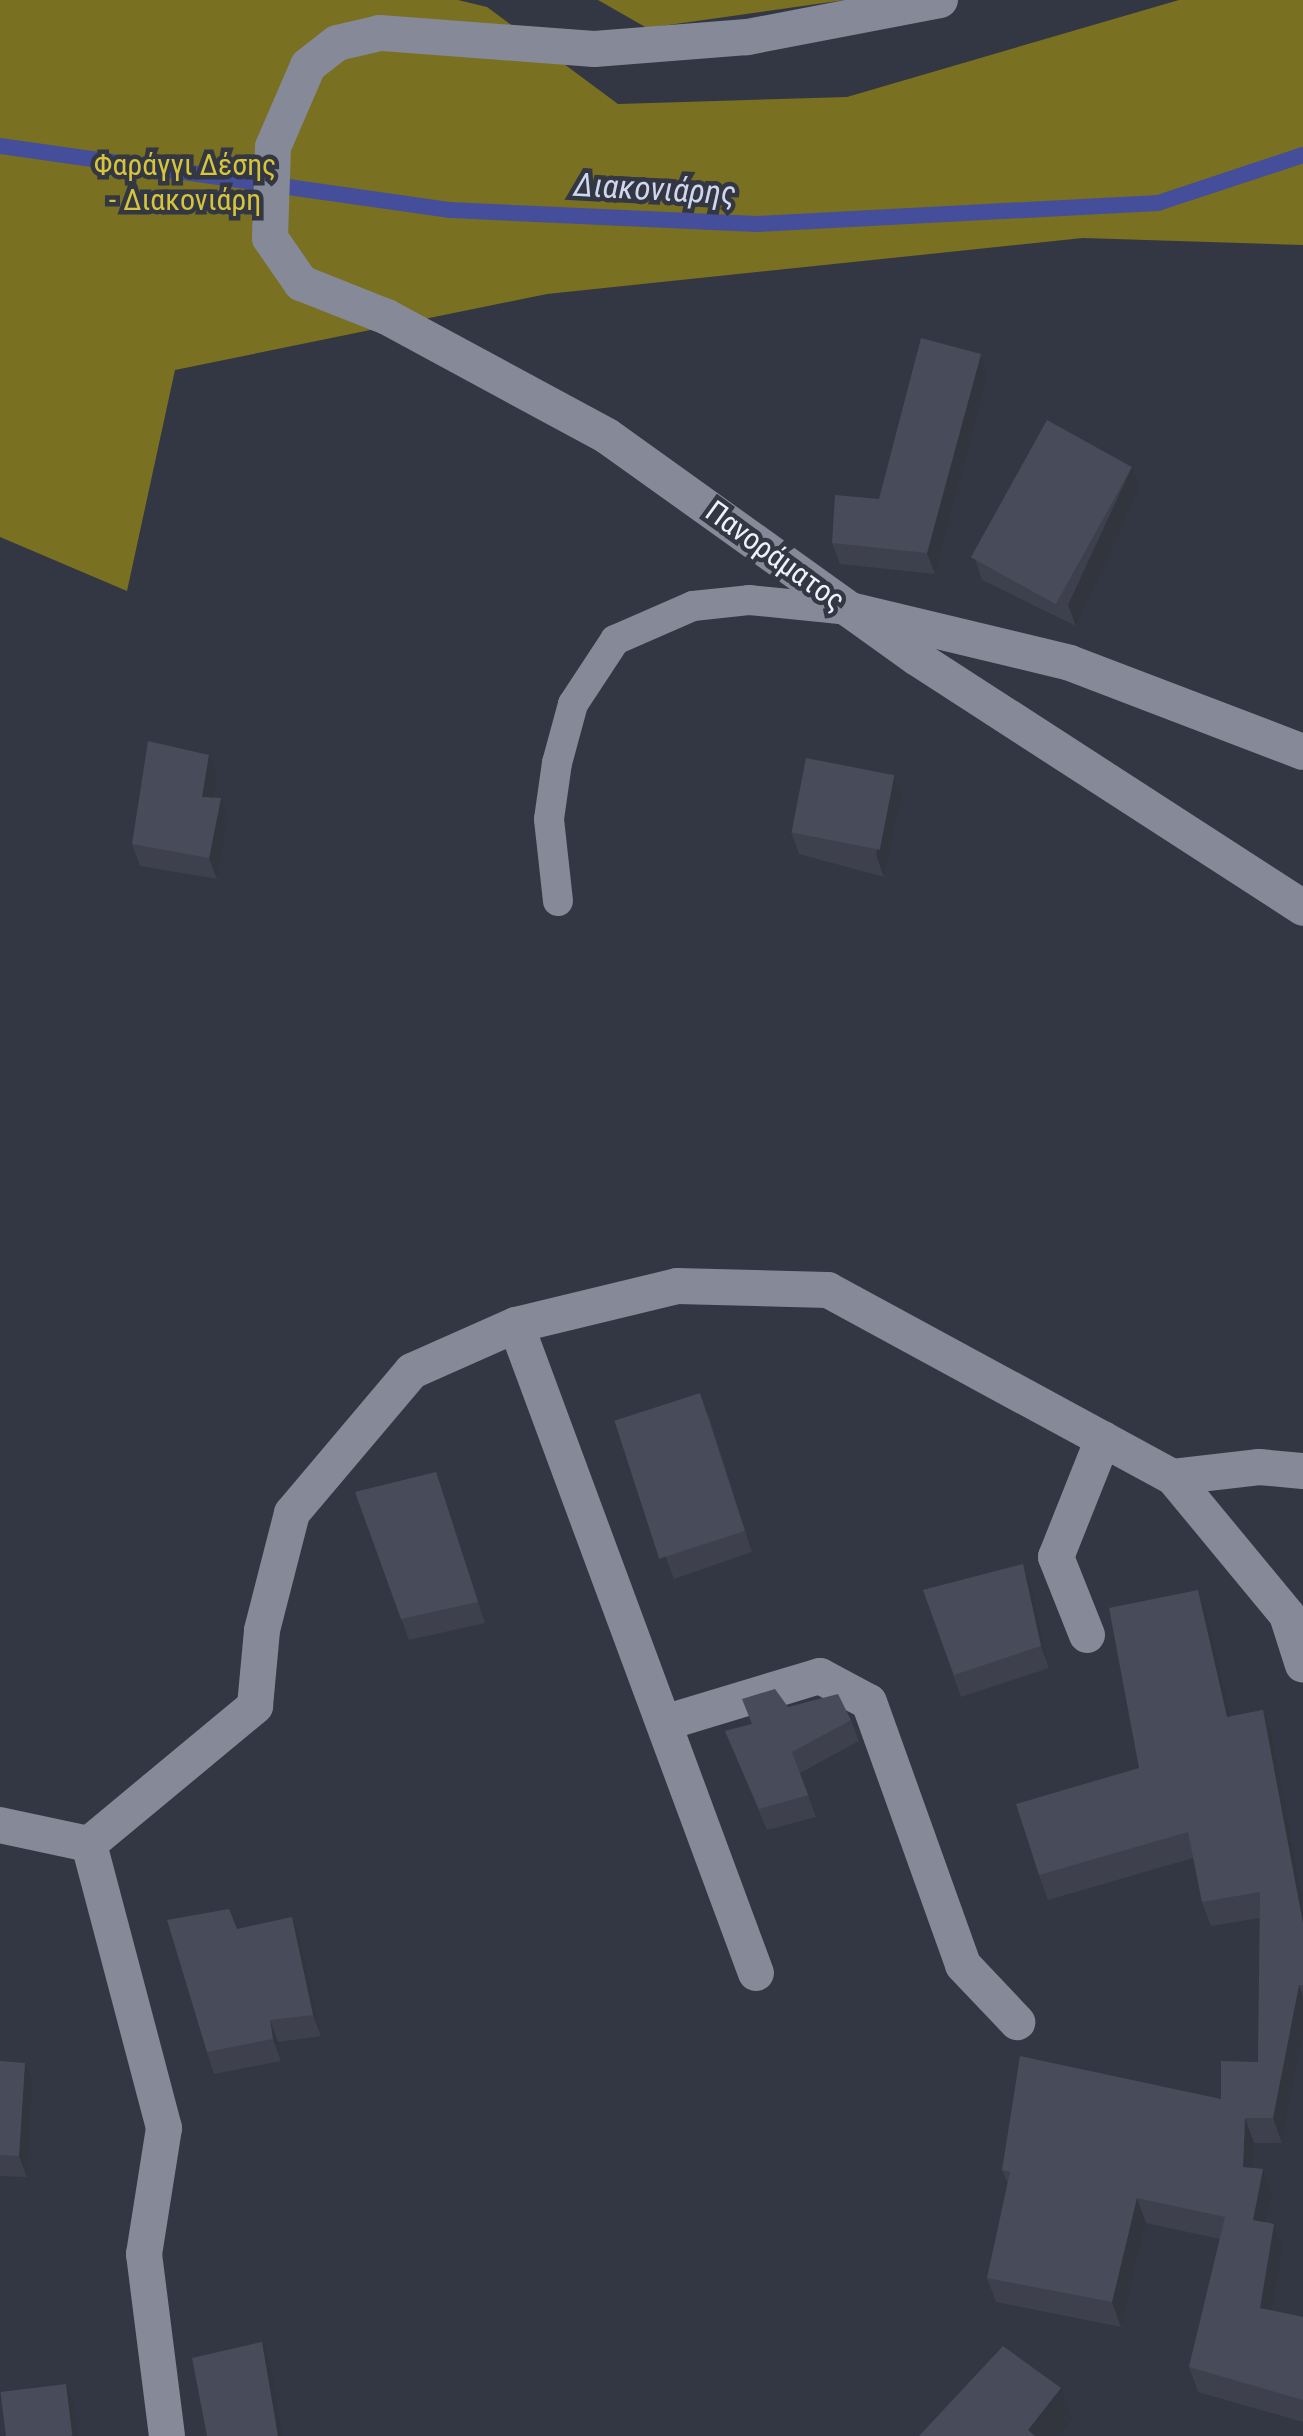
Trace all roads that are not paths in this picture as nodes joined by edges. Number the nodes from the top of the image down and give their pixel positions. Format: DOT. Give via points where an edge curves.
graph roads {
  1 [pos="940,0"];
  2 [pos="850,610"];
  3 [pos="1303,752"];
  4 [pos="558,901"];
  5 [pos="1303,908"];
  6 [pos="516,1325"];
  7 [pos="1103,1439"];
  8 [pos="1303,1471"];
  9 [pos="1173,1477"];
  10 [pos="1087,1635"];
  11 [pos="1303,1665"];
  12 [pos="664,1723"];
  13 [pos="0,1825"];
  14 [pos="89,1844"];
  15 [pos="756,1973"];
  16 [pos="1017,2022"];
  17 [pos="167,2436"];
  1 -- 2 [label="street, Πανοράματος" via="747,38 594,49 380,33 337,43 308,66 273,147 270,238 301,283 387,317 607,436"];
  2 -- 3 [label="street" via="1070,663"];
  2 -- 4 [label="lane" via="749,600 692,606 615,640 573,704 557,763 549,819"];
  2 -- 5 [label="street, Πανοράματος"];
  6 -- 7 [label="street" via="677,1286 828,1290"];
  6 -- 12 [label="street"];
  6 -- 14 [label="street" via="412,1371 292,1514 262,1630 255,1706"];
  7 -- 9 [label="street"];
  7 -- 10 [label="street" via="1056,1557"];
  8 -- 9 [label="street" via="1258,1467"];
  9 -- 11 [label="street" via="1287,1615"];
  12 -- 15 [label="street"];
  12 -- 16 [label="street" via="820,1676 869,1702 963,1965"];
  13 -- 14 [label="street"];
  14 -- 17 [label="street" via="164,2128 144,2254"];
}
